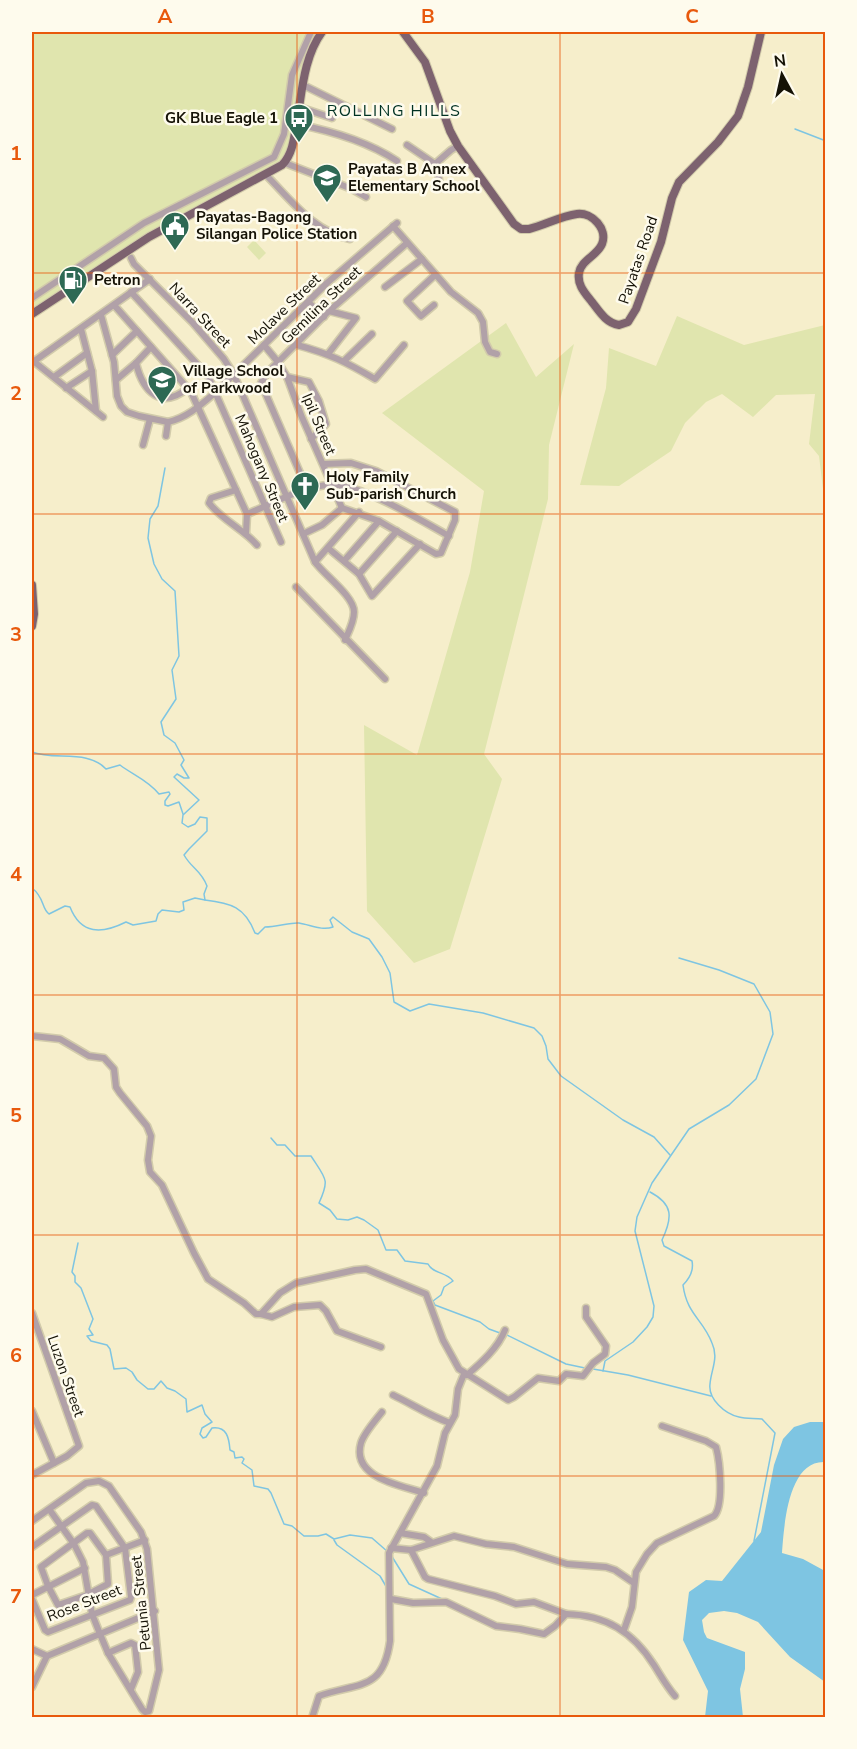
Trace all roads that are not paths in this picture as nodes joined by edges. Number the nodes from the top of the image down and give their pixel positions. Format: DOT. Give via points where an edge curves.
graph roads {
  1 [pos="311,32"];
  2 [pos="322,32"];
  3 [pos="403,32"];
  4 [pos="761,32"];
  5 [pos="303,84"];
  6 [pos="299,107"];
  7 [pos="332,118"];
  8 [pos="297,124"];
  9 [pos="392,129"];
  10 [pos="407,145"];
  11 [pos="458,146"];
  12 [pos="398,161"];
  13 [pos="285,163"];
  14 [pos="437,164"];
  15 [pos="266,175"];
  16 [pos="440,188"];
  17 [pos="366,197"];
  18 [pos="350,239"];
  19 [pos="407,243"];
  20 [pos="126,251"];
  21 [pos="422,259"];
  22 [pos="435,275"];
  23 [pos="150,279"];
  24 [pos="385,288"];
  25 [pos="131,292"];
  26 [pos="32,298"];
  27 [pos="308,302"];
  28 [pos="114,305"];
  29 [pos="434,305"];
  30 [pos="329,311"];
  31 [pos="32,314"];
  32 [pos="100,315"];
  33 [pos="324,317"];
  34 [pos="81,329"];
  35 [pos="137,331"];
  36 [pos="372,334"];
  37 [pos="264,345"];
  38 [pos="297,345"];
  39 [pos="404,345"];
  40 [pos="151,347"];
  41 [pos="87,353"];
  42 [pos="328,354"];
  43 [pos="497,354"];
  44 [pos="112,355"];
  45 [pos="32,361"];
  46 [pos="344,361"];
  47 [pos="278,362"];
  48 [pos="136,363"];
  49 [pos="92,371"];
  50 [pos="234,375"];
  51 [pos="54,377"];
  52 [pos="287,377"];
  53 [pos="116,380"];
  54 [pos="66,388"];
  55 [pos="188,388"];
  56 [pos="216,392"];
  57 [pos="198,408"];
  58 [pos="96,411"];
  59 [pos="104,417"];
  60 [pos="150,419"];
  61 [pos="168,422"];
  62 [pos="166,436"];
  63 [pos="311,439"];
  64 [pos="143,445"];
  65 [pos="323,464"];
  66 [pos="331,484"];
  67 [pos="307,489"];
  68 [pos="236,490"];
  69 [pos="287,498"];
  70 [pos="267,507"];
  71 [pos="342,508"];
  72 [pos="359,512"];
  73 [pos="247,514"];
  74 [pos="379,521"];
  75 [pos="397,531"];
  76 [pos="246,533"];
  77 [pos="303,534"];
  78 [pos="449,536"];
  79 [pos="281,542"];
  80 [pos="420,544"];
  81 [pos="257,545"];
  82 [pos="328,548"];
  83 [pos="344,561"];
  84 [pos="315,562"];
  85 [pos="358,574"];
  86 [pos="32,585"];
  87 [pos="296,587"];
  88 [pos="32,626"];
  89 [pos="345,640"];
  90 [pos="385,679"];
  91 [pos="33,1036"];
  92 [pos="586,1308"];
  93 [pos="32,1313"];
  94 [pos="261,1314"];
  95 [pos="505,1330"];
  96 [pos="381,1347"];
  97 [pos="465,1375"];
  98 [pos="393,1395"];
  99 [pos="32,1411"];
  100 [pos="382,1412"];
  101 [pos="450,1423"];
  102 [pos="662,1426"];
  103 [pos="54,1463"];
  104 [pos="32,1475"];
  105 [pos="423,1493"];
  106 [pos="49,1509"];
  107 [pos="32,1521"];
  108 [pos="61,1526"];
  109 [pos="400,1533"];
  110 [pos="145,1540"];
  111 [pos="431,1542"];
  112 [pos="74,1544"];
  113 [pos="32,1547"];
  114 [pos="125,1548"];
  115 [pos="391,1548"];
  116 [pos="411,1550"];
  117 [pos="106,1555"];
  118 [pos="85,1568"];
  119 [pos="634,1583"];
  120 [pos="48,1586"];
  121 [pos="87,1595"];
  122 [pos="32,1597"];
  123 [pos="391,1599"];
  124 [pos="155,1611"];
  125 [pos="92,1614"];
  126 [pos="566,1614"];
  127 [pos="624,1630"];
  128 [pos="100,1634"];
  129 [pos="32,1649"];
  130 [pos="108,1653"];
  131 [pos="47,1656"];
  132 [pos="32,1687"];
  133 [pos="131,1689"];
  134 [pos="675,1696"];
  135 [pos="312,1718"];
  1 -- 26 [label="street" via="292,75 284,134 274,157 144,223"];
  2 -- 5 [label="main road" via="310,55"];
  3 -- 11 [label="main road, Payatas Road" via="425,62"];
  4 -- 11 [label="main road, Payatas Road" via="738,116 676,187 639,303 632,318 624,324 614,324 605,318 579,282 580,270 603,240 602,230 594,219 580,213 532,228 517,227"];
  5 -- 6 [label="main road"];
  5 -- 9 [label="street"];
  6 -- 7 [label="street"];
  6 -- 8 [label="main road"];
  8 -- 12 [label="street" via="378,148"];
  8 -- 13 [label="main road"];
  10 -- 14 [label="street"];
  11 -- 14 [label="street"];
  13 -- 15 [label="main road"];
  13 -- 17 [label="street"];
  14 -- 16 [label="street"];
  15 -- 18 [label="street" via="322,228"];
  15 -- 20 [label="main road"];
  19 -- 21 [label="street"];
  19 -- 27 [label="street, Molave Street" via="395,224"];
  19 -- 30 [label="street, Gemilina Street"];
  20 -- 23 [label="street, Narra Street"];
  20 -- 31 [label="main road"];
  21 -- 22 [label="street"];
  21 -- 24 [label="street"];
  22 -- 29 [label="street" via="407,301 421,316"];
  22 -- 43 [label="street" via="478,313 485,342 490,352"];
  23 -- 25 [label="street"];
  23 -- 50 [label="street, Narra Street"];
  25 -- 28 [label="street"];
  25 -- 56 [label="street, Mahogany Street" via="208,376"];
  27 -- 33 [label="street"];
  27 -- 37 [label="street, Molave Street"];
  28 -- 32 [label="street"];
  28 -- 35 [label="street"];
  30 -- 33 [label="street, Gemilina Street"];
  30 -- 42 [label="street" via="356,318"];
  32 -- 34 [label="street"];
  32 -- 44 [label="street"];
  33 -- 38 [label="street, Gemilina Street"];
  34 -- 41 [label="street"];
  34 -- 45 [label="street"];
  35 -- 40 [label="street"];
  35 -- 44 [label="street"];
  36 -- 46 [label="street"];
  37 -- 47 [label="street, Ipil Street"];
  37 -- 50 [label="street, Molave Street"];
  38 -- 42 [label="street"];
  38 -- 47 [label="street, Gemilina Street"];
  39 -- 46 [label="street" via="375,380"];
  40 -- 48 [label="street"];
  40 -- 55 [label="street"];
  41 -- 49 [label="street"];
  41 -- 51 [label="street"];
  42 -- 46 [label="street"];
  44 -- 53 [label="street"];
  45 -- 51 [label="street"];
  47 -- 52 [label="street, Ipil Street"];
  47 -- 67 [label="street, Gemilina Street" via="265,376 262,388"];
  48 -- 53 [label="street"];
  48 -- 55 [label="street" via="140,380 150,393 170,399"];
  49 -- 54 [label="street"];
  49 -- 58 [label="street"];
  50 -- 56 [label="street, Molave Street"];
  50 -- 69 [label="street, Narra Street"];
  51 -- 54 [label="street"];
  52 -- 63 [label="street, Ipil Street"];
  52 -- 63 [label="street" via="309,382 319,401 326,424"];
  53 -- 60 [label="street" via="121,406 127,412"];
  54 -- 58 [label="street"];
  55 -- 57 [label="street"];
  56 -- 57 [label="street, Molave Street"];
  56 -- 70 [label="street, Mahogany Street"];
  57 -- 61 [label="street, Molave Street"];
  57 -- 68 [label="street"];
  58 -- 59 [label="street"];
  60 -- 61 [label="street"];
  60 -- 64 [label="street"];
  61 -- 62 [label="street"];
  63 -- 65 [label="street, Ipil Street"];
  65 -- 66 [label="street, Ipil Street"];
  65 -- 78 [label="street" via="351,463 376,471 456,513"];
  66 -- 67 [label="street"];
  66 -- 71 [label="street, Ipil Street"];
  66 -- 78 [label="street" via="395,506"];
  67 -- 69 [label="street"];
  68 -- 73 [label="street"];
  68 -- 76 [label="street" via="211,498 209,503"];
  69 -- 70 [label="street"];
  69 -- 77 [label="street, Narra Street"];
  70 -- 73 [label="street"];
  70 -- 79 [label="street, Mahogany Street"];
  71 -- 72 [label="street"];
  71 -- 77 [label="street" via="322,525"];
  72 -- 74 [label="street"];
  72 -- 82 [label="street"];
  73 -- 76 [label="street"];
  74 -- 75 [label="street"];
  74 -- 83 [label="street"];
  75 -- 80 [label="street"];
  75 -- 85 [label="street"];
  76 -- 81 [label="street"];
  77 -- 84 [label="street, Narra Street"];
  78 -- 80 [label="street" via="440,554"];
  80 -- 85 [label="street" via="372,596"];
  82 -- 83 [label="street"];
  82 -- 84 [label="street"];
  83 -- 85 [label="street"];
  84 -- 89 [label="street, Narra Street" via="354,608"];
  86 -- 88 [label="main road"];
  87 -- 89 [label="street"];
  89 -- 90 [label="street"];
  91 -- 94 [label="street" via="65,1041 89,1056 104,1058 114,1069 116,1087 151,1136 150,1172 162,1185 208,1280"];
  92 -- 97 [label="street" via="586,1317 607,1350 583,1376 568,1374 559,1382 538,1378 508,1400"];
  93 -- 103 [label="street, Luzon Street" via="79,1446"];
  94 -- 96 [label="street" via="273,1317 294,1307 320,1305 337,1331"];
  94 -- 97 [label="street" via="280,1293 296,1283 366,1269 426,1294 442,1340"];
  95 -- 97 [label="street" via="482,1363"];
  97 -- 101 [label="street"];
  98 -- 101 [label="street"];
  99 -- 103 [label="street"];
  100 -- 105 [label="street" via="361,1443 362,1464 369,1472"];
  101 -- 105 [label="street" via="438,1466"];
  102 -- 119 [label="street" via="716,1447 719,1509 714,1516 652,1547 636,1572"];
  103 -- 104 [label="street"];
  105 -- 109 [label="street"];
  106 -- 107 [label="street, Petunia Street"];
  106 -- 108 [label="street"];
  106 -- 110 [label="street, Petunia Street" via="86,1483 99,1481 109,1486"];
  108 -- 112 [label="street"];
  108 -- 113 [label="street, Rose Street"];
  108 -- 114 [label="street, Rose Street" via="94,1505"];
  109 -- 111 [label="street"];
  109 -- 115 [label="street"];
  110 -- 114 [label="street"];
  110 -- 124 [label="street, Petunia Street"];
  111 -- 116 [label="street"];
  111 -- 119 [label="street" via="454,1536 505,1545 562,1563 606,1567"];
  112 -- 117 [label="street" via="90,1533"];
  112 -- 118 [label="street"];
  112 -- 120 [label="street" via="42,1565"];
  114 -- 117 [label="street"];
  114 -- 125 [label="street, Rose Street" via="131,1599"];
  115 -- 116 [label="street"];
  115 -- 123 [label="street"];
  116 -- 126 [label="street" via="428,1579 516,1604 534,1602"];
  117 -- 121 [label="street" via="108,1584"];
  118 -- 120 [label="street"];
  118 -- 121 [label="street"];
  119 -- 127 [label="street" via="632,1607"];
  120 -- 121 [label="street" via="58,1605"];
  120 -- 122 [label="street"];
  121 -- 125 [label="street"];
  122 -- 125 [label="street, Rose Street" via="46,1631"];
  123 -- 126 [label="street" via="446,1602 496,1626 544,1634"];
  123 -- 135 [label="street" via="389,1651 382,1669 360,1685 319,1696"];
  124 -- 128 [label="street"];
  124 -- 133 [label="street, Petunia Street" via="159,1670 149,1711 142,1709"];
  125 -- 128 [label="street"];
  126 -- 127 [label="street" via="598,1618"];
  127 -- 134 [label="street"];
  128 -- 130 [label="street"];
  128 -- 131 [label="street"];
  129 -- 131 [label="street"];
  130 -- 133 [label="street"];
  130 -- 133 [label="street" via="131,1643 135,1645 138,1672"];
  131 -- 132 [label="street"];
}
